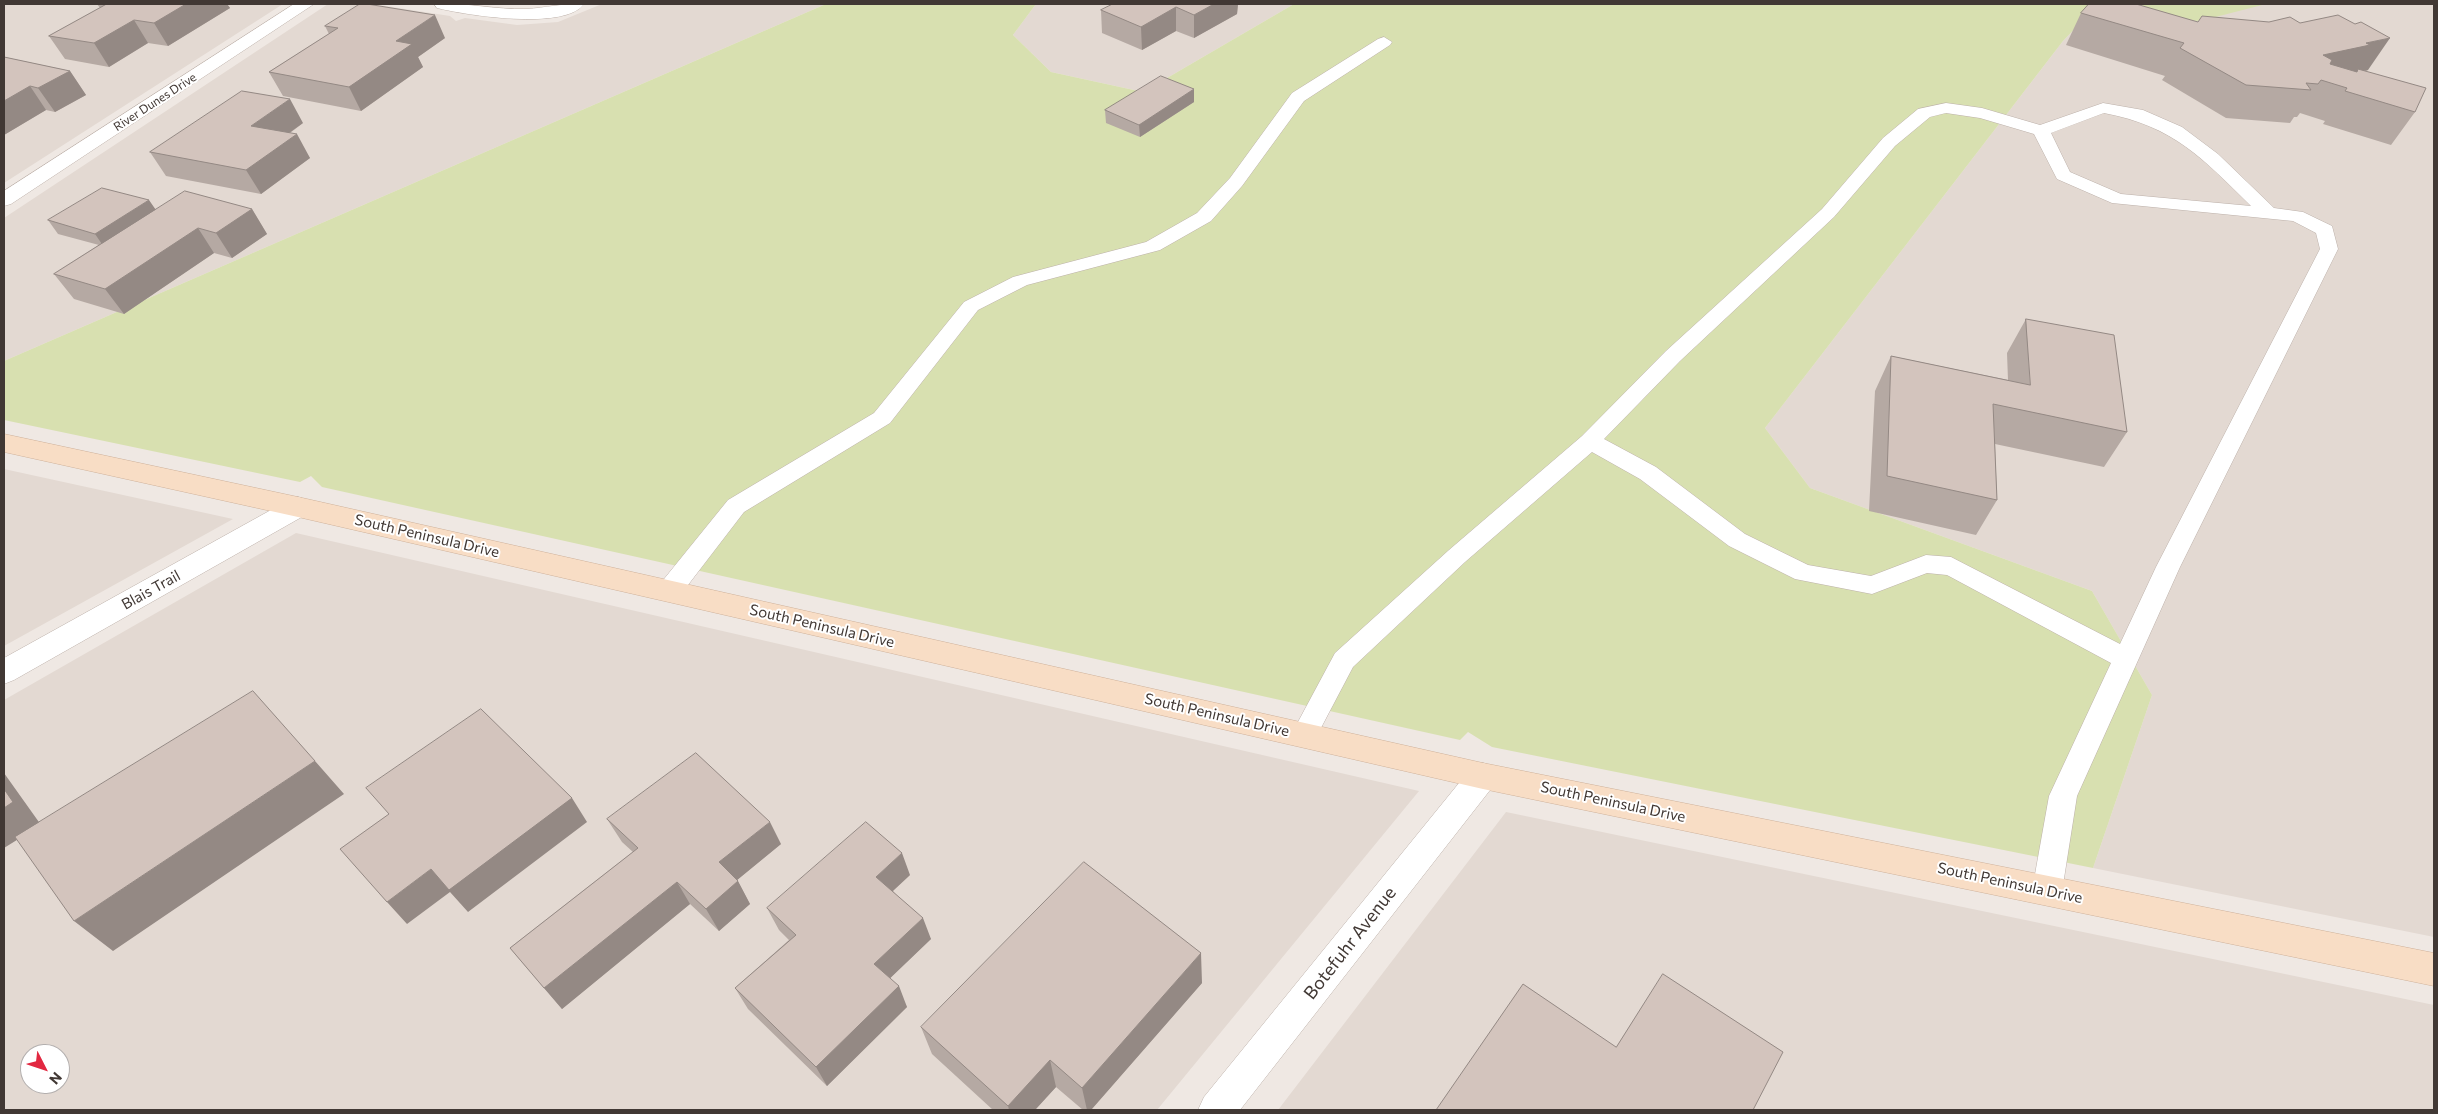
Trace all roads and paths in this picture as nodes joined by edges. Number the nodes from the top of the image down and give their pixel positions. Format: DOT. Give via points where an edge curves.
graph roads {
  1 [pos="305,4"];
  2 [pos="443,4"];
  3 [pos="575,4"];
  4 [pos="472,6"];
  5 [pos="1384,42"];
  6 [pos="2041,131"];
  7 [pos="4,200"];
  8 [pos="2268,213"];
  9 [pos="1590,441"];
  10 [pos="4,444"];
  11 [pos="298,507"];
  12 [pos="669,591"];
  13 [pos="2126,658"];
  14 [pos="4,672"];
  15 [pos="1304,735"];
  16 [pos="1482,776"];
  17 [pos="2047,891"];
  18 [pos="2434,970"];
  19 [pos="1217,1110"];
  1 -- 7 [label="street, River Dunes Drive"];
  2 -- 4 [label="street"];
  3 -- 4 [label="street" via="558,12 517,16"];
  5 -- 12 [label="lane" via="1298,97 1236,182 1204,217 1153,246 1020,281 971,306 882,418 736,506"];
  6 -- 8 [label="lane" via="2063,175 2118,198"];
  6 -- 8 [label="lane" via="2102,108 2137,114 2176,131 2212,158"];
  6 -- 9 [label="lane" via="1982,113 1946,108 1924,113 1889,142 1828,213 1673,356"];
  8 -- 13 [label="lane" via="2298,216 2325,230 2329,249"];
  9 -- 13 [label="lane" via="1648,473 1737,540 1803,573 1872,586 1926,564 1951,566"];
  9 -- 15 [label="lane" via="1457,556 1344,660"];
  10 -- 11 [label="main road, South Peninsula Drive"];
  11 -- 12 [label="main road, South Peninsula Drive"];
  11 -- 14 [label="street, Blais Trail"];
  12 -- 15 [label="main road, South Peninsula Drive"];
  13 -- 17 [label="lane" via="2063,796"];
  15 -- 16 [label="main road, South Peninsula Drive"];
  16 -- 17 [label="main road, South Peninsula Drive"];
  16 -- 19 [label="street, Botefuhr Avenue"];
  17 -- 18 [label="main road, South Peninsula Drive"];
}
